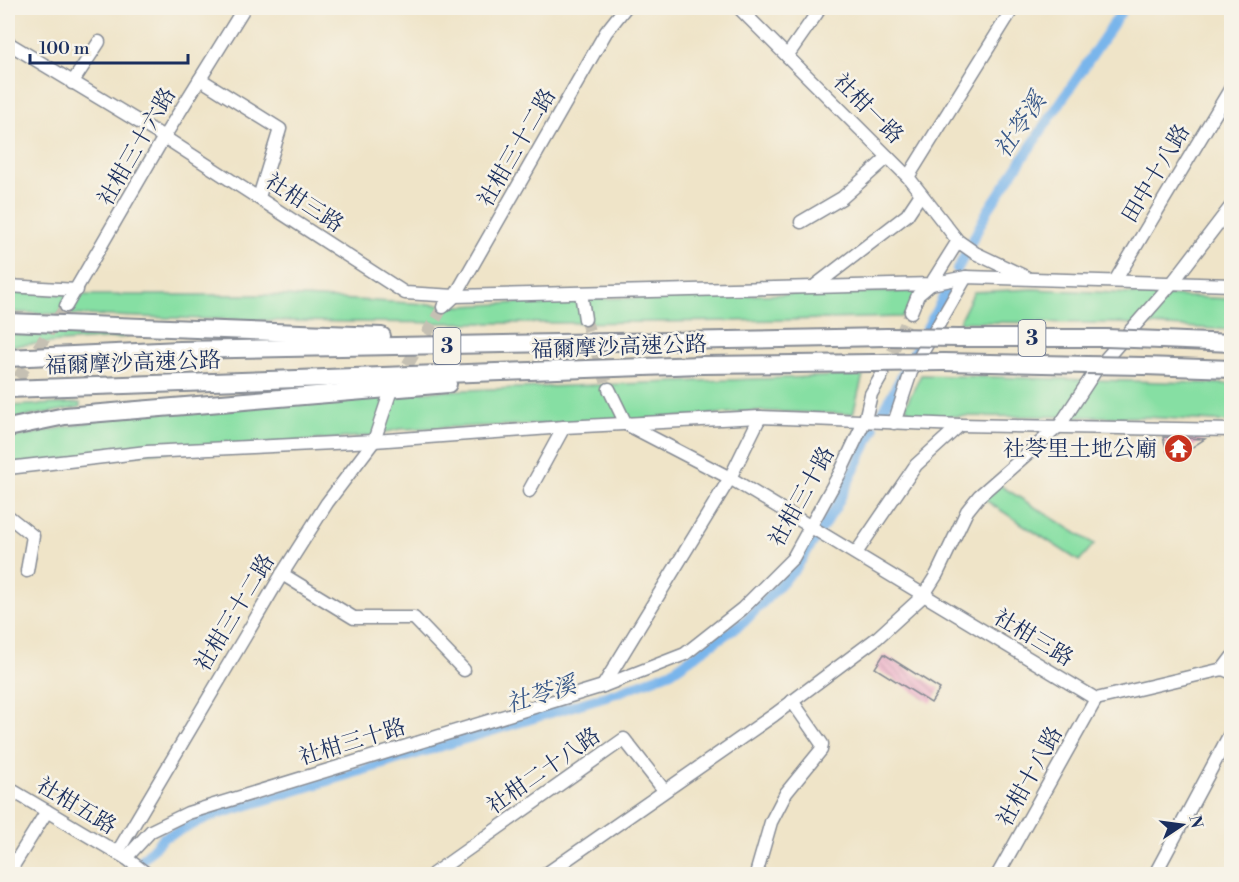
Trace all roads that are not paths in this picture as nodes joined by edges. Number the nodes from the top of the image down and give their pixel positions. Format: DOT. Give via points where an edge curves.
graph roads {
  1 [pos="244,8"];
  2 [pos="625,8"];
  3 [pos="739,8"];
  4 [pos="1013,8"];
  5 [pos="817,13"];
  6 [pos="99,42"];
  7 [pos="8,44"];
  8 [pos="787,56"];
  9 [pos="200,79"];
  10 [pos="72,83"];
  11 [pos="1232,86"];
  12 [pos="164,136"];
  13 [pos="888,157"];
  14 [pos="908,177"];
  15 [pos="921,194"];
  16 [pos="259,196"];
  17 [pos="1232,204"];
  18 [pos="801,222"];
  19 [pos="963,245"];
  20 [pos="966,277"];
  21 [pos="1029,278"];
  22 [pos="1115,281"];
  23 [pos="1173,282"];
  24 [pos="930,284"];
  25 [pos="816,285"];
  26 [pos="1232,285"];
  27 [pos="8,286"];
  28 [pos="77,290"];
  29 [pos="581,293"];
  30 [pos="455,296"];
  31 [pos="66,306"];
  32 [pos="443,307"];
  33 [pos="911,312"];
  34 [pos="585,319"];
  35 [pos="8,322"];
  36 [pos="1232,343"];
  37 [pos="572,344"];
  38 [pos="8,358"];
  39 [pos="663,367"];
  40 [pos="878,369"];
  41 [pos="1232,369"];
  42 [pos="8,389"];
  43 [pos="609,389"];
  44 [pos="389,396"];
  45 [pos="760,417"];
  46 [pos="865,420"];
  47 [pos="894,423"];
  48 [pos="626,424"];
  49 [pos="960,425"];
  50 [pos="1060,425"];
  51 [pos="564,427"];
  52 [pos="8,428"];
  53 [pos="1232,430"];
  54 [pos="375,441"];
  55 [pos="8,468"];
  56 [pos="730,478"];
  57 [pos="529,491"];
  58 [pos="8,516"];
  59 [pos="812,527"];
  60 [pos="856,553"];
  61 [pos="27,571"];
  62 [pos="282,574"];
  63 [pos="923,596"];
  64 [pos="1232,657"];
  65 [pos="464,670"];
  66 [pos="1227,671"];
  67 [pos="603,686"];
  68 [pos="1096,699"];
  69 [pos="792,701"];
  70 [pos="1232,730"];
  71 [pos="8,788"];
  72 [pos="664,790"];
  73 [pos="47,811"];
  74 [pos="122,855"];
  75 [pos="8,874"];
  76 [pos="147,874"];
  77 [pos="433,874"];
  78 [pos="546,874"];
  79 [pos="756,874"];
  80 [pos="998,874"];
  81 [pos="1155,874"];
  1 -- 9 [label="street, 社柑三十六路"];
  2 -- 30 [label="street, 社柑三十二路" via="606,32"];
  3 -- 8 [label="street, 社柑一路"];
  4 -- 14 [label="street"];
  5 -- 8 [label="street"];
  6 -- 10 [label="street"];
  7 -- 10 [label="street, 社柑三路"];
  8 -- 13 [label="street, 社柑一路"];
  9 -- 12 [label="street, 社柑三十六路"];
  9 -- 16 [label="street" via="280,129"];
  10 -- 12 [label="street, 社柑三路"];
  11 -- 22 [label="street, 田中十八路"];
  12 -- 16 [label="street, 社柑三路"];
  12 -- 28 [label="street, 社柑三十六路"];
  13 -- 14 [label="street, 社柑一路"];
  13 -- 18 [label="street" via="842,198"];
  14 -- 15 [label="street, 社柑一路"];
  15 -- 19 [label="street, 社柑一路"];
  15 -- 25 [label="street" via="907,215"];
  16 -- 30 [label="street, 社柑三路" via="405,293"];
  17 -- 23 [label="street"];
  19 -- 21 [label="street"];
  19 -- 24 [label="street"];
  20 -- 21 [label="street, 社柑三路"];
  20 -- 24 [label="street, 社柑三路"];
  20 -- 47 [label="street" via="911,372"];
  21 -- 22 [label="street, 社柑三路"];
  22 -- 23 [label="street, 社柑三路"];
  23 -- 26 [label="street, 社柑三路"];
  23 -- 50 [label="street" via="1096,370"];
  24 -- 25 [label="street, 社柑三路"];
  24 -- 33 [label="street" via="918,295"];
  25 -- 29 [label="street, 社柑三路"];
  27 -- 28 [label="street"];
  28 -- 31 [label="street, 社柑三十六路"];
  29 -- 30 [label="street, 社柑三路"];
  29 -- 34 [label="street"];
  30 -- 32 [label="street, 社柑三十二路"];
  35 -- 37 [label="highway"];
  36 -- 37 [label="highway, 福爾摩沙高速公路 / 3, bridge" via="888,337"];
  37 -- 38 [label="highway, 福爾摩沙高速公路 / 3" via="180,350"];
  39 -- 40 [label="highway, 福爾摩沙高速公路 / 3"];
  39 -- 42 [label="highway, 福爾摩沙高速公路 / 3"];
  39 -- 52 [label="highway" via="65,416"];
  40 -- 41 [label="highway, 福爾摩沙高速公路 / 3, bridge" via="944,362"];
  40 -- 46 [label="street, 社柑三十路"];
  43 -- 48 [label="street"];
  44 -- 54 [label="street, 社柑三十二路"];
  45 -- 46 [label="street"];
  45 -- 48 [label="street"];
  45 -- 56 [label="street"];
  46 -- 47 [label="street"];
  46 -- 59 [label="street, 社柑三十路"];
  47 -- 49 [label="street"];
  48 -- 51 [label="street"];
  48 -- 56 [label="street"];
  49 -- 50 [label="street"];
  49 -- 60 [label="street" via="916,465"];
  50 -- 53 [label="street"];
  50 -- 63 [label="street" via="979,496 967,511"];
  51 -- 54 [label="street"];
  51 -- 57 [label="street"];
  54 -- 55 [label="street" via="147,452"];
  54 -- 62 [label="street, 社柑三十二路" via="327,503"];
  56 -- 59 [label="street"];
  56 -- 67 [label="street"];
  58 -- 61 [label="street" via="33,536"];
  59 -- 60 [label="street, 社柑三路"];
  59 -- 67 [label="street, 社柑三十路" via="793,558 742,609 685,654"];
  60 -- 63 [label="street, 社柑三路"];
  62 -- 65 [label="street" via="354,618 414,618"];
  62 -- 74 [label="street, 社柑三十二路"];
  63 -- 68 [label="street, 社柑三路"];
  63 -- 69 [label="street" via="877,638"];
  64 -- 66 [label="street"];
  66 -- 68 [label="street"];
  67 -- 74 [label="street, 社柑三十路" via="188,813 151,831"];
  68 -- 80 [label="street, 社柑十八路"];
  69 -- 72 [label="street"];
  69 -- 79 [label="street" via="822,744 821,750 786,794 771,822"];
  70 -- 81 [label="street"];
  71 -- 73 [label="street, 社柑五路"];
  72 -- 77 [label="street, 社柑二十八路" via="624,739"];
  72 -- 78 [label="street"];
  73 -- 74 [label="street, 社柑五路"];
  73 -- 75 [label="street"];
  74 -- 76 [label="street, 社柑五路"];
}
